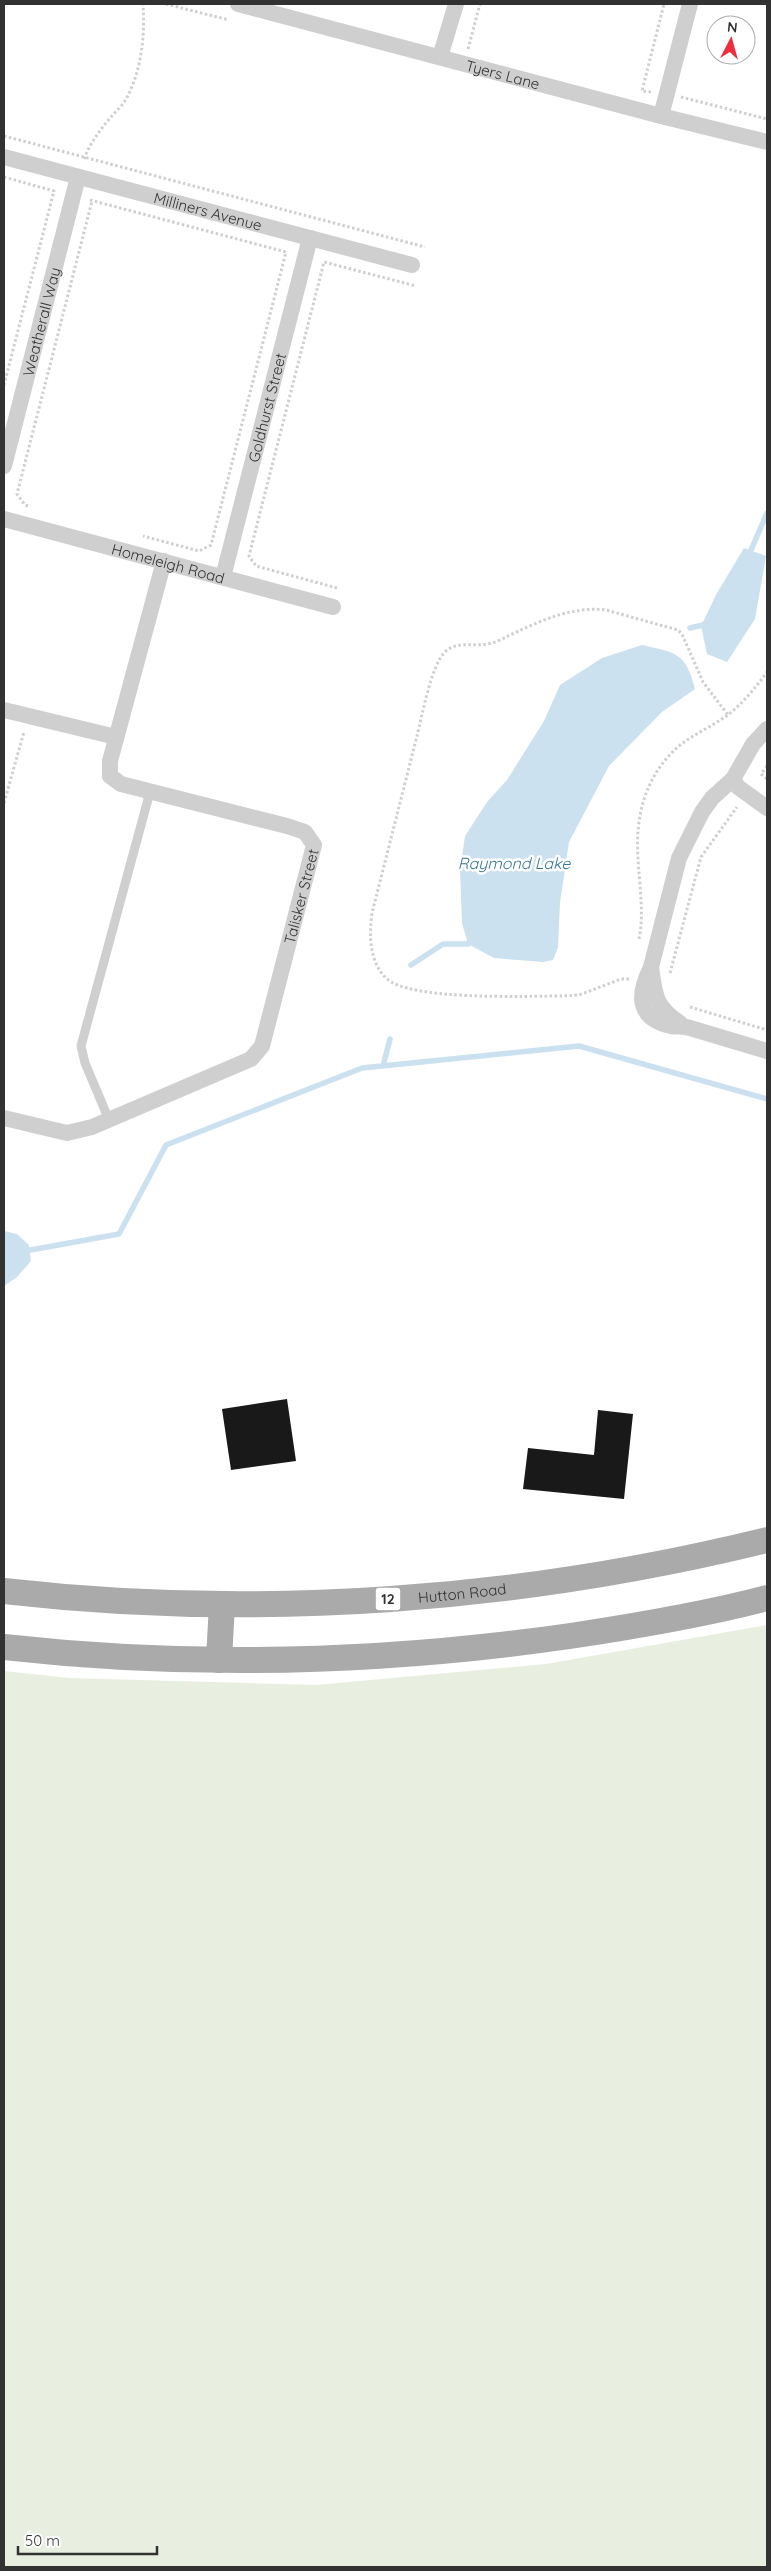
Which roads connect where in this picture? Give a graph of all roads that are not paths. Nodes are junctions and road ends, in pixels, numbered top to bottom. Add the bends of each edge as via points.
1 (238, 4) edge
2 (456, 4) edge
3 (690, 4) edge
4 (440, 58) junction
5 (661, 116) junction
6 (767, 142) edge
7 (4, 157) edge
8 (78, 177) junction
9 (310, 238) junction
10 (412, 265) dead end
11 (4, 466) edge
12 (4, 519) edge
13 (164, 561) junction
14 (223, 577) junction
15 (333, 607) dead end
16 (4, 710) edge
17 (767, 730) edge
18 (767, 735) edge
19 (116, 737) junction
20 (738, 782) junction
21 (150, 792) junction
22 (767, 797) edge
23 (767, 808) edge
24 (767, 1051) edge
25 (4, 1118) edge
26 (109, 1120) junction
27 (767, 1540) edge
28 (4, 1591) edge
29 (767, 1598) edge
30 (222, 1604) junction
31 (4, 1647) edge
32 (219, 1660) junction

1 - 4 street, Tyers Lane
2 - 4 street
3 - 5 street
4 - 5 street, Tyers Lane
5 - 6 street, Tyers Lane
7 - 8 street, Milliners Avenue
8 - 9 street, Milliners Avenue
8 - 11 street, Weatherall Way
9 - 10 street, Milliners Avenue
9 - 14 street, Goldhurst Street
12 - 13 street, Homeleigh Road
13 - 14 street, Homeleigh Road
13 - 19 street, Talisker Street
14 - 15 street, Homeleigh Road
16 - 19 street
17 - 20 street via 753,744
18 - 20 street
19 - 21 street, Talisker Street via 110,776 121,784
20 - 22 street
20 - 23 street
20 - 24 street via 712,798 679,858 650,967 660,1008 686,1027
21 - 26 lane via 81,1046
21 - 26 street, Talisker Street via 287,826 305,832 314,844 262,1046 252,1059
25 - 26 street, Talisker Street via 67,1133
27 - 30 main road, Hutton Road / 12 via 665,1564 526,1586 405,1598
28 - 30 main road, Hutton Road / 12 via 106,1600
29 - 32 main road via 616,1629 462,1650
30 - 32 main road
31 - 32 main road via 100,1656

